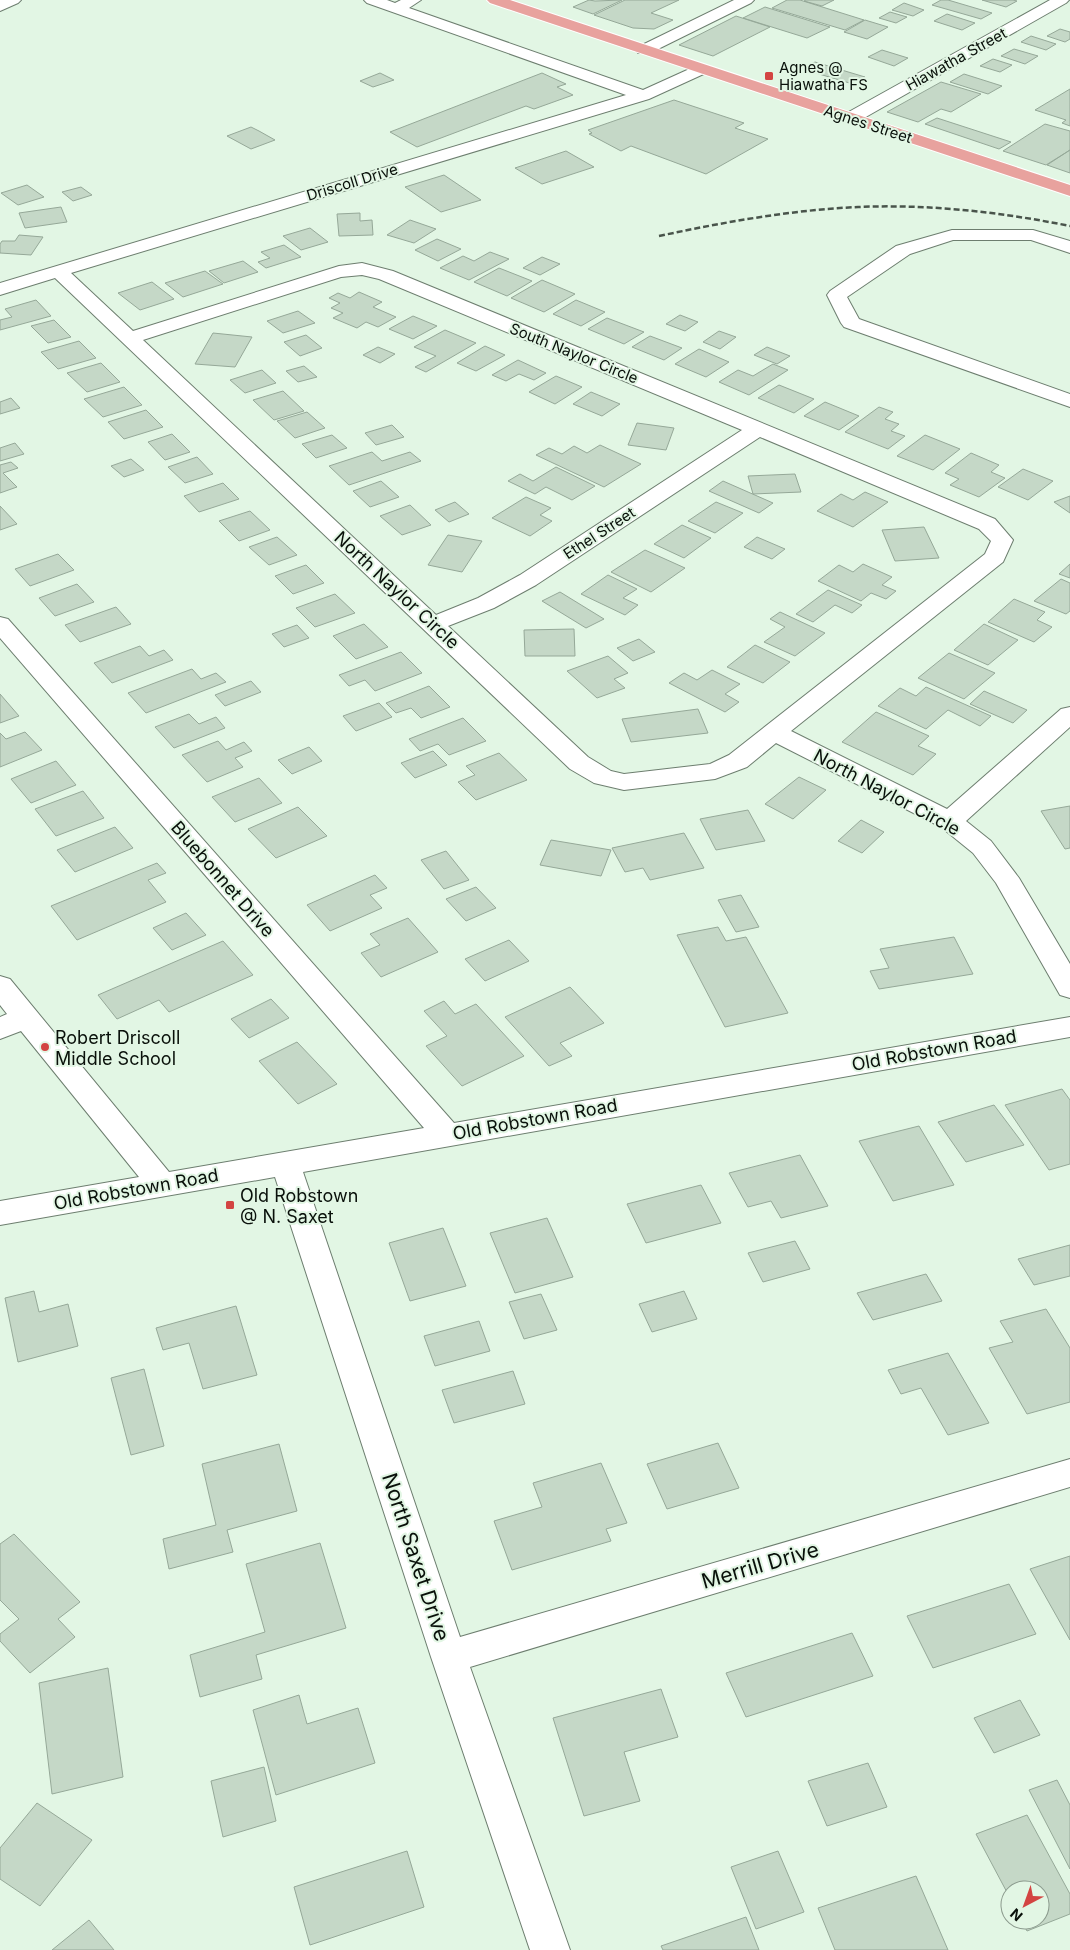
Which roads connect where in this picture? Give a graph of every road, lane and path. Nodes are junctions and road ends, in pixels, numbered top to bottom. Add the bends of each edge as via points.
1 (13, 0) edge
2 (372, 0) edge
3 (413, 0) edge
4 (495, 0) edge
5 (746, 0) edge
6 (1061, 0) edge
7 (0, 6) edge
8 (396, 8) junction
9 (644, 50) junction
10 (702, 69) junction
11 (642, 95) junction
12 (850, 118) junction
13 (1070, 191) edge
14 (1070, 247) edge
15 (58, 271) junction
16 (0, 288) edge
17 (130, 338) junction
18 (1070, 400) edge
19 (758, 429) junction
20 (1002, 540) joint
21 (0, 624) edge
22 (433, 624) junction
23 (1070, 714) edge
24 (776, 733) junction
25 (950, 822) junction
26 (0, 986) edge
27 (1070, 988) edge
28 (26, 1018) junction
29 (1070, 1027) edge
30 (0, 1029) edge
31 (446, 1134) junction
32 (285, 1162) junction
33 (162, 1184) junction
34 (0, 1213) edge
35 (1070, 1473) edge
36 (449, 1657) junction
37 (550, 1950) edge

1 - 7 street
2 - 8 street
3 - 8 street
4 - 9 main road, Agnes Street
5 - 9 street
6 - 12 street, Hiawatha Street
8 - 11 street
9 - 10 main road, Agnes Street
10 - 11 street, Driscoll Drive
10 - 12 main road, Agnes Street
11 - 15 street, Driscoll Drive
12 - 13 main road, Agnes Street
14 - 18 street via 1033,235 952,236 902,250 837,295 851,322
15 - 16 street, Driscoll Drive
15 - 17 street, North Naylor Circle
17 - 19 street, South Naylor Circle via 339,272 362,269 386,275
17 - 22 street, North Naylor Circle
19 - 20 street, South Naylor Circle via 987,524
19 - 22 street, Ethel Street via 528,580 486,603
20 - 24 street, North Naylor Circle via 995,557
21 - 31 street, Bluebonnet Drive
22 - 24 street, North Naylor Circle via 579,763 603,777 624,782 714,771 738,761
23 - 25 street
24 - 25 street, North Naylor Circle
25 - 27 street, North Naylor Circle via 982,847 1006,878
26 - 28 street
28 - 30 street
28 - 33 street
29 - 31 street, Old Robstown Road
31 - 32 street, Old Robstown Road
32 - 33 street, Old Robstown Road
32 - 36 street, North Saxet Drive
33 - 34 street, Old Robstown Road
35 - 36 street, Merrill Drive
36 - 37 street, North Saxet Drive

